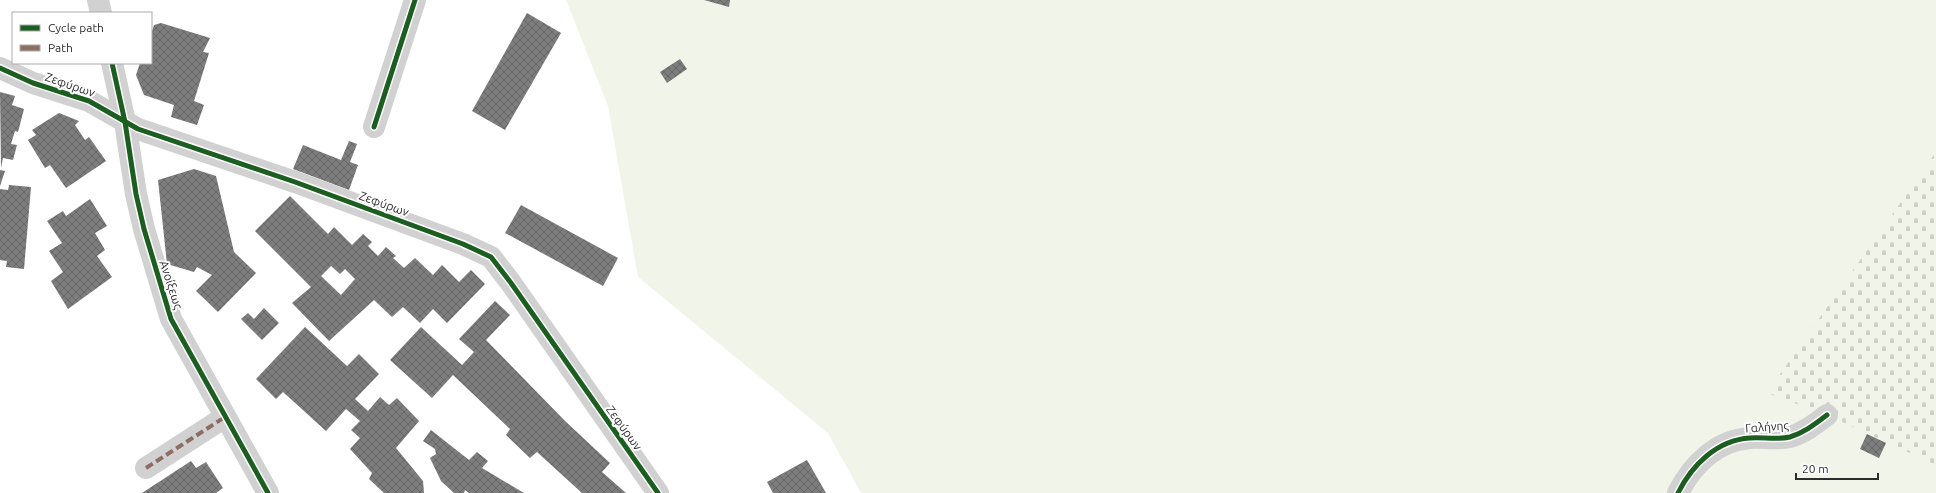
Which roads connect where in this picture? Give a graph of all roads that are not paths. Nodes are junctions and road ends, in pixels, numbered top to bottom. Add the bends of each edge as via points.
1 (98, 0) edge
2 (415, 0) edge
3 (101, 12) edge
4 (112, 64) edge
5 (0, 68) edge
6 (125, 122) junction
7 (374, 127) dead end
8 (1827, 415) dead end
9 (226, 417) junction
10 (146, 468) dead end
11 (268, 493) edge
12 (658, 493) edge
13 (1678, 493) edge

1 - 3 street
2 - 7 street
4 - 6 street, Ανοίξεως
5 - 6 street, Ζεφύρων via 33,83 89,101
6 - 9 street, Ανοίξεως via 144,230 171,319
6 - 12 street, Ζεφύρων via 150,134 288,179 463,244 490,257 511,283
8 - 13 street, Γαλήνης via 1805,431 1788,437 1751,438 1724,444 1700,462
9 - 10 street
9 - 11 street, Ανοίξεως

